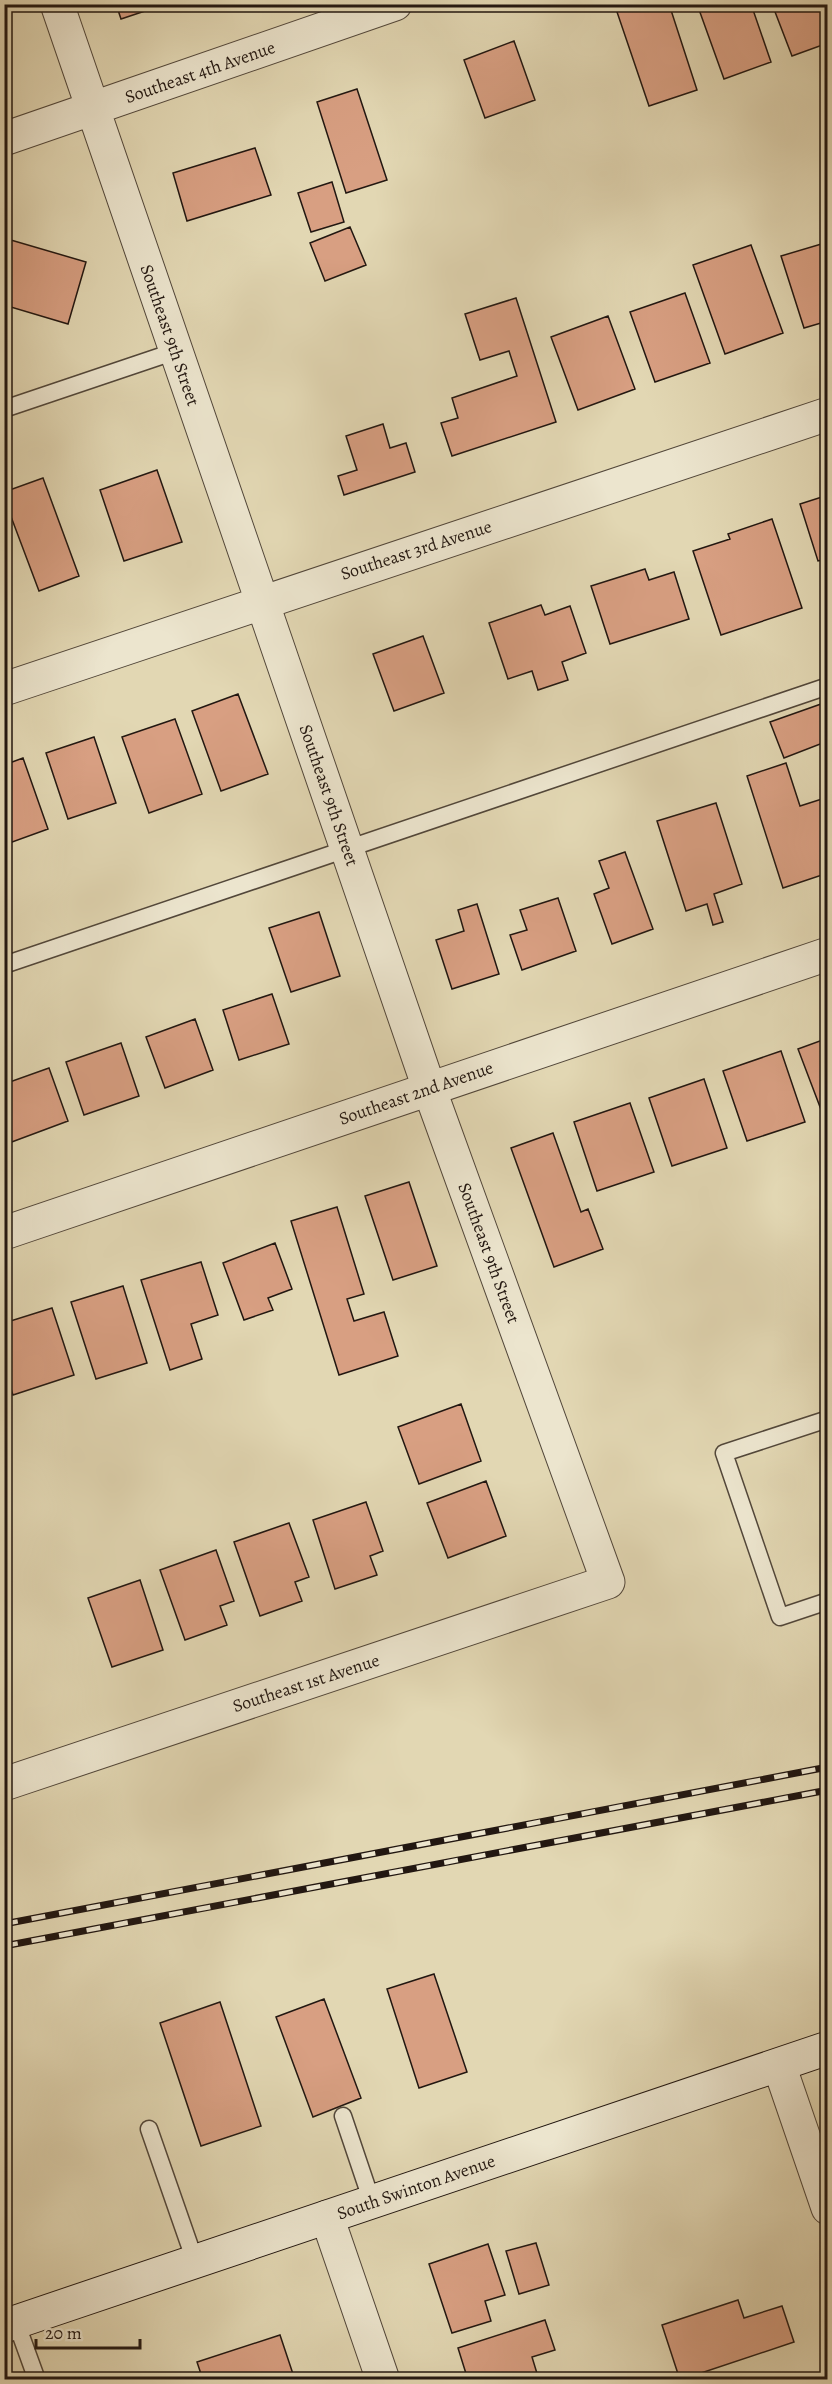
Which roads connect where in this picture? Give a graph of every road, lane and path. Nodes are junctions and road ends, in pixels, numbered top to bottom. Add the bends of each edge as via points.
1 (57, 4) edge
2 (395, 4) edge
3 (91, 110) junction
4 (4, 139) edge
5 (176, 351) junction
6 (4, 409) edge
7 (828, 414) edge
8 (262, 601) junction
9 (828, 686) edge
10 (4, 689) edge
11 (348, 849) junction
12 (828, 954) edge
13 (4, 965) edge
14 (429, 1088) junction
15 (4, 1233) edge
16 (828, 1419) edge
17 (608, 1582) joint
18 (828, 1601) edge
19 (4, 1784) edge
20 (828, 2049) edge
21 (779, 2065) junction
22 (343, 2116) dead end
23 (149, 2129) dead end
24 (372, 2202) junction
25 (828, 2208) edge
26 (327, 2217) junction
27 (195, 2261) junction
28 (10, 2324) edge
29 (37, 2379) edge
30 (383, 2379) edge

1 - 3 street, Southeast 9th Street
2 - 3 street, Southeast 4th Avenue
3 - 4 street, Southeast 4th Avenue
3 - 5 street, Southeast 9th Street
5 - 6 lane
5 - 8 street, Southeast 9th Street
7 - 8 street, Southeast 3rd Avenue
8 - 10 street, Southeast 3rd Avenue
8 - 11 street, Southeast 9th Street
9 - 11 lane
11 - 13 lane
11 - 14 street, Southeast 9th Street
12 - 14 street, Southeast 2nd Avenue
14 - 15 street, Southeast 2nd Avenue
14 - 17 street, Southeast 9th Street
16 - 18 lane via 724,1453 780,1617
17 - 19 street, Southeast 1st Avenue
20 - 21 street, South Swinton Avenue
21 - 24 street, South Swinton Avenue
21 - 25 street
22 - 24 lane
23 - 27 lane
24 - 26 street, South Swinton Avenue
26 - 27 street, South Swinton Avenue
26 - 30 street
27 - 28 street, South Swinton Avenue
28 - 29 lane

